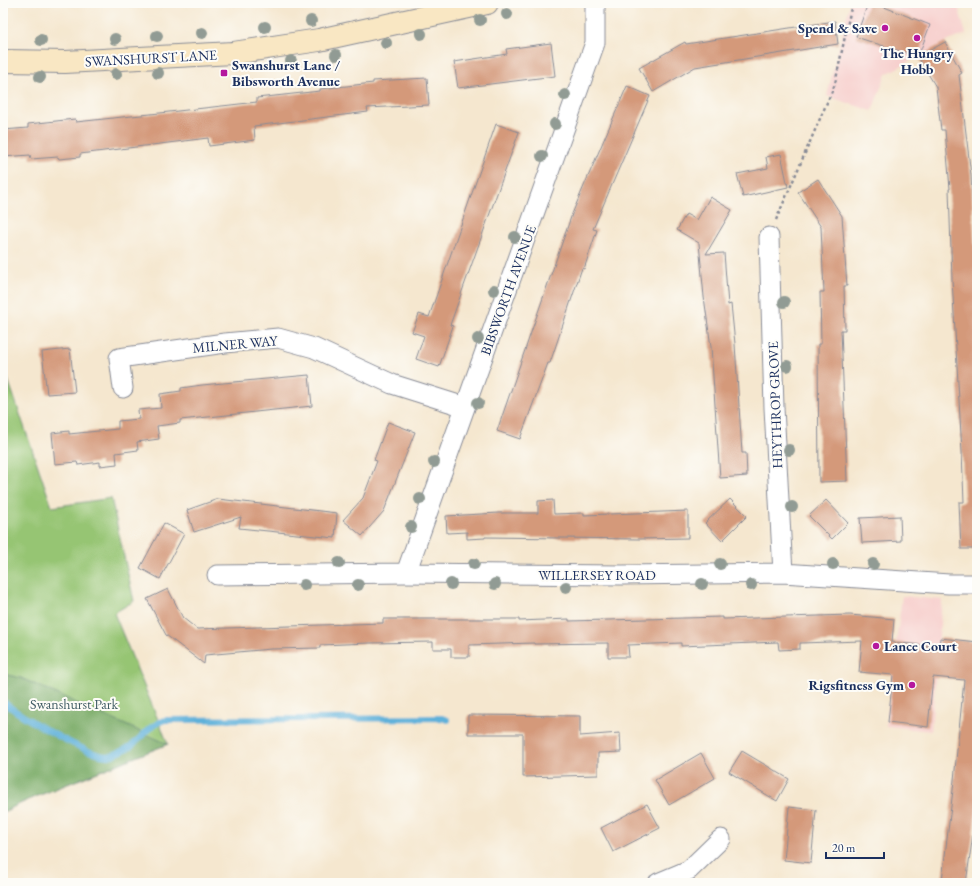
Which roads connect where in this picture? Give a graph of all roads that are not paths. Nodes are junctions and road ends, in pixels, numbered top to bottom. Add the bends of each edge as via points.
1 (487, 3) edge
2 (595, 3) edge
3 (3, 61) edge
4 (769, 237) road end
5 (122, 388) dead end
6 (465, 407) junction
7 (406, 573) junction
8 (783, 573) junction
9 (217, 575) dead end
10 (977, 584) edge
11 (721, 840) dead end
12 (658, 883) edge

1 - 3 main road, SWANSHURST LANE via 319,40 233,53 65,62
2 - 6 street, BIBSWORTH AVENUE via 595,43
4 - 8 street, HEYTHROP GROVE via 774,408
5 - 6 street, MILNER WAY via 119,358 278,338 314,348 392,384
6 - 7 street, BIBSWORTH AVENUE
7 - 8 street, WILLERSEY ROAD
7 - 9 street, WILLERSEY ROAD
8 - 10 street, WILLERSEY ROAD
11 - 12 street via 689,870

